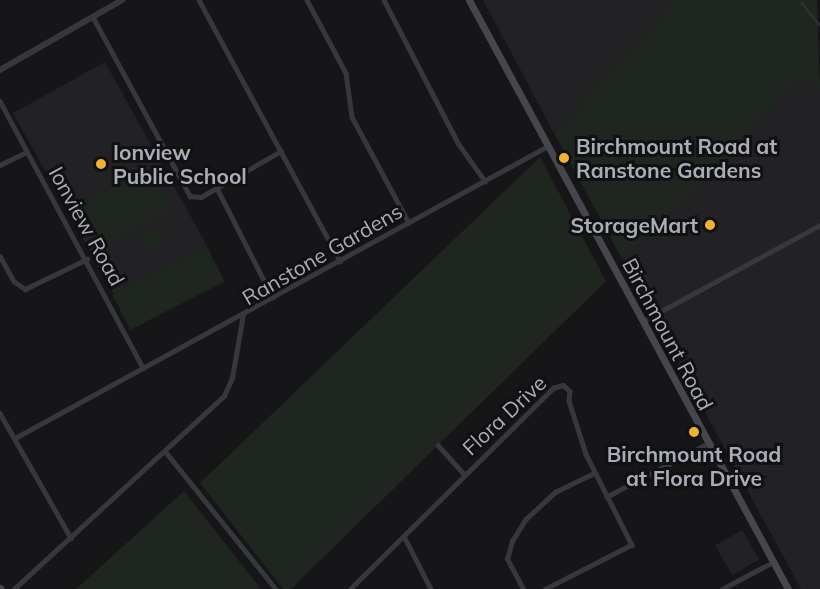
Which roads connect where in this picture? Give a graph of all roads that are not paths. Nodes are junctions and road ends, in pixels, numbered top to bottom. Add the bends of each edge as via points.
1 (122, 0) edge
2 (199, 0) edge
3 (307, 0) edge
4 (384, 0) edge
5 (469, 0) edge
6 (93, 16) junction
7 (0, 70) edge
8 (0, 101) edge
9 (548, 146) junction
10 (281, 151) junction
11 (27, 152) junction
12 (0, 165) edge
13 (486, 181) junction
14 (217, 188) junction
15 (409, 223) junction
16 (820, 226) edge
17 (0, 256) edge
18 (87, 259) junction
19 (340, 261) junction
20 (273, 298) junction
21 (243, 314) junction
22 (643, 321) junction
23 (143, 368) junction
24 (0, 413) edge
25 (15, 438) junction
26 (709, 443) junction
27 (438, 446) dead end
28 (165, 451) junction
29 (594, 473) junction
30 (465, 475) junction
31 (606, 497) junction
32 (404, 536) junction
33 (71, 538) junction
34 (773, 562) junction
35 (14, 589) edge
36 (276, 589) edge
37 (350, 589) edge
38 (431, 589) edge
39 (523, 589) edge
40 (546, 589) edge
41 (722, 589) edge
42 (788, 589) edge

1 - 6 street
2 - 10 street
3 - 15 street via 346,73 352,117
4 - 13 street via 453,134
5 - 9 main road, Birchmount Road
6 - 7 street
6 - 14 street via 190,196 197,198
8 - 11 street, Ionview Road
9 - 13 street, Ranstone Gardens
9 - 22 main road, Birchmount Road
10 - 14 street
10 - 19 street
11 - 12 street
11 - 18 street, Ionview Road
13 - 15 street, Ranstone Gardens
14 - 20 street
15 - 19 street, Ranstone Gardens
16 - 22 street
17 - 18 street via 15,281 25,289
18 - 23 street, Ionview Road
19 - 20 street, Ranstone Gardens
20 - 21 street, Ranstone Gardens
21 - 23 street
21 - 28 street, Ranstone Gardens via 228,389 214,407
22 - 26 main road, Birchmount Road
23 - 25 street
24 - 25 street
25 - 33 street
26 - 31 street
26 - 34 main road, Birchmount Road
27 - 30 street
28 - 33 street, Ranstone Gardens
28 - 36 street
29 - 30 street, Flora Drive via 577,431 570,391 560,384
29 - 31 street, Flora Drive
29 - 39 street via 555,492 536,509 512,541 507,559
30 - 32 street, Flora Drive
31 - 40 street, Flora Drive via 632,545
32 - 37 street, Flora Drive
32 - 38 street
33 - 35 street, Ranstone Gardens
34 - 41 street
34 - 42 main road, Birchmount Road

